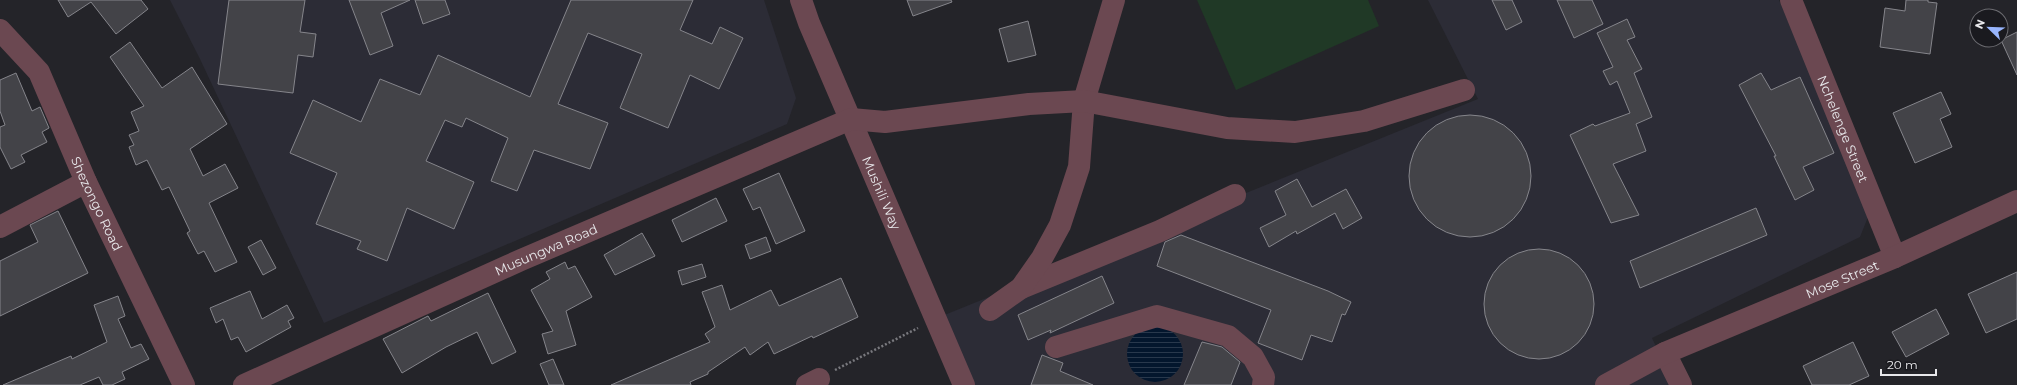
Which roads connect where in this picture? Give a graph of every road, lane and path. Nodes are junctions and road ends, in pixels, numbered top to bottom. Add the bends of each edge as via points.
1 (801, 0) edge
2 (1114, 0) edge
3 (1791, 0) edge
4 (0, 30) edge
5 (1464, 90) dead end
6 (1084, 101) junction
7 (851, 119) junction
8 (86, 182) junction
9 (1235, 195) dead end
10 (2017, 201) edge
11 (0, 227) edge
12 (1895, 257) junction
13 (1022, 288) junction
14 (990, 310) dead end
15 (935, 320) junction
16 (1056, 346) dead end
17 (1665, 353) junction
18 (813, 382) edge
19 (184, 385) edge
20 (244, 385) edge
21 (964, 385) edge
22 (1263, 385) edge
23 (1606, 385) edge
24 (1681, 385) edge

1 - 7 street, Mushili Way
2 - 6 street
3 - 12 street, Nchelenge Street
4 - 8 street, Shezongo Road via 38,72
5 - 6 street via 1364,121 1295,132 1227,128
6 - 7 street via 1029,104 885,122
6 - 13 street via 1079,167 1070,196 1060,225
7 - 15 street, Mushili Way
7 - 20 street, Musungwa Road via 521,260
8 - 11 street
8 - 19 street, Shezongo Road
9 - 13 street via 1160,231
10 - 12 street, Mose Street
12 - 17 street, Mose Street
13 - 14 street
15 - 18 path
15 - 21 street, Mushili Way
16 - 22 street via 1157,316 1228,336 1253,357 1264,377
17 - 23 street, Mose Street
17 - 24 street

